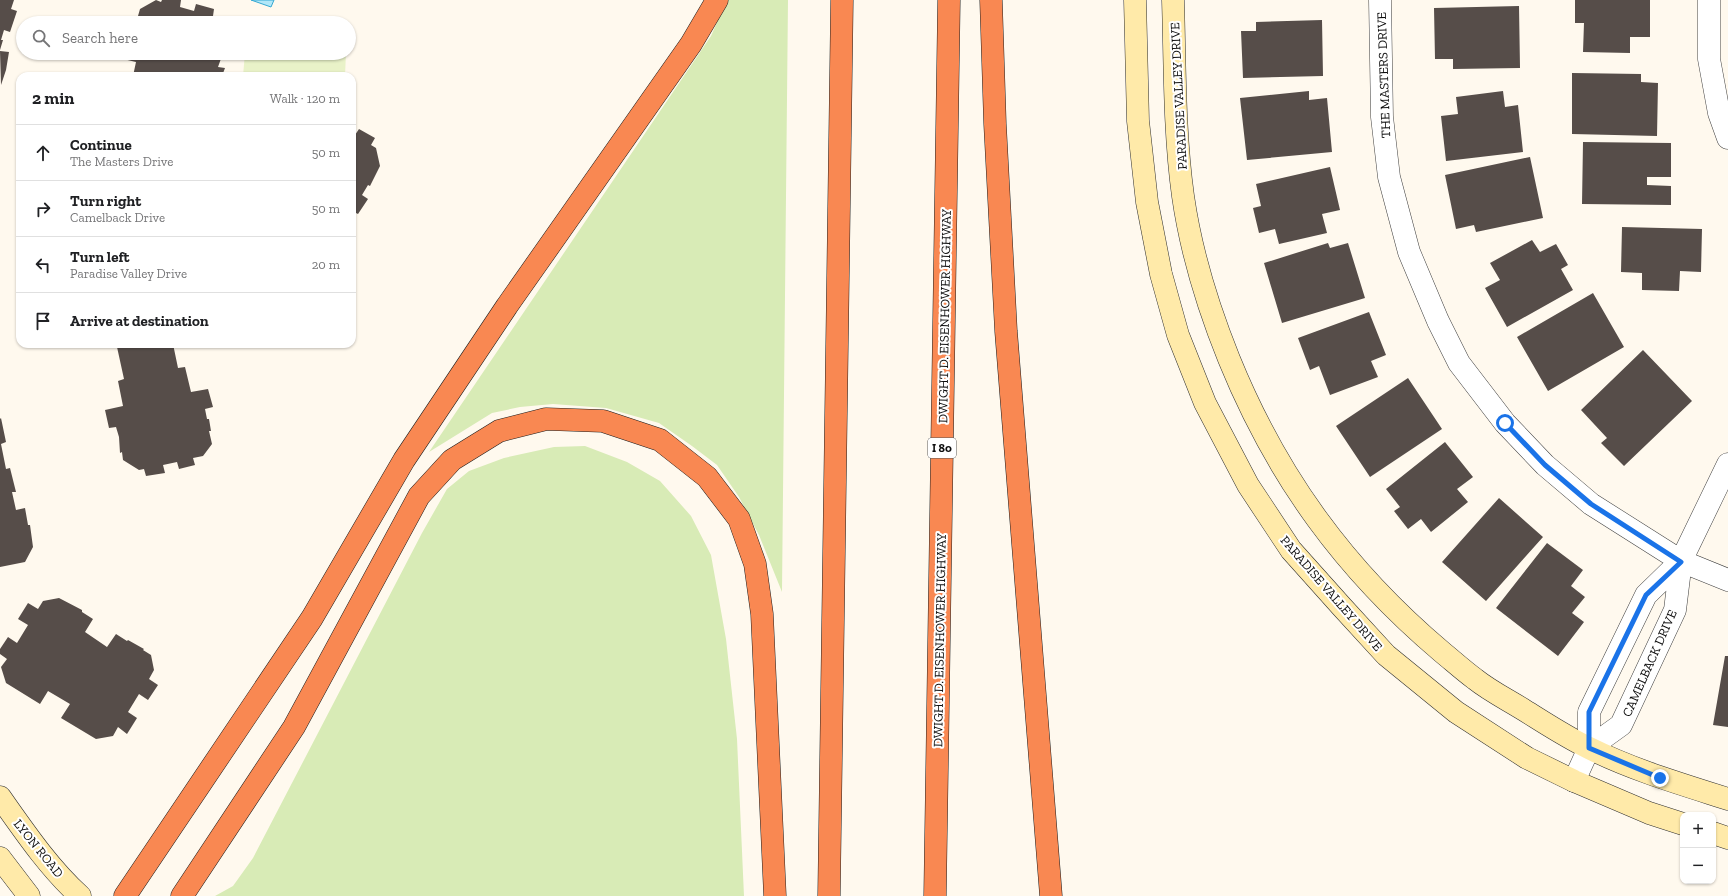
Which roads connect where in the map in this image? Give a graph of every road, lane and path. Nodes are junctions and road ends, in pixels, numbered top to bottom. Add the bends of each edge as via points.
1 (717, 0) edge
2 (842, 0) edge
3 (949, 0) edge
4 (991, 0) edge
5 (1135, 0) edge
6 (1173, 0) edge
7 (1380, 0) edge
8 (1709, 0) edge
9 (1728, 138) edge
10 (1728, 464) edge
11 (1681, 562) junction
12 (1728, 580) edge
13 (1589, 748) junction
14 (1574, 781) junction
15 (0, 797) edge
16 (1728, 799) edge
17 (1680, 823) edge
18 (1716, 834) edge
19 (1728, 838) edge
20 (0, 858) edge
21 (29, 896) edge
22 (80, 896) edge
23 (125, 896) edge
24 (182, 896) edge
25 (775, 896) edge
26 (829, 896) edge
27 (935, 896) edge
28 (1051, 896) edge

1 - 23 highway via 691,44 507,306 404,460 312,618
2 - 26 highway
3 - 27 highway, DWIGHT D. EISENHOWER HIGHWAY / I 80
4 - 28 highway via 1006,331
5 - 14 street, PARADISE VALLEY DRIVE via 1138,121 1146,202 1161,274 1178,335 1205,403 1248,485 1291,550 1386,655 1456,712 1527,758
6 - 13 street, PARADISE VALLEY DRIVE via 1177,126 1184,197 1198,268 1217,330 1244,396 1284,470 1323,528 1367,582 1412,627 1476,680
7 - 11 street, THE MASTERS DRIVE via 1382,117 1389,177 1409,252 1459,363 1505,423 1545,465 1591,504
8 - 9 street via 1709,59 1719,113
10 - 11 street, CAMELBACK DRIVE
11 - 12 street, THE MASTERS DRIVE
11 - 13 street, CAMELBACK DRIVE via 1674,610 1620,725
11 - 13 street, CAMELBACK DRIVE via 1646,595 1589,712
13 - 14 street, CAMELBACK DRIVE
13 - 16 street, PARADISE VALLEY DRIVE via 1660,778
14 - 17 street, PARADISE VALLEY DRIVE via 1649,813
15 - 22 street, LYON ROAD via 23,831
18 - 19 street
20 - 21 street
24 - 25 highway via 294,728 419,496 452,460 498,431 546,419 603,421 660,440 707,477 739,519 755,564 762,614

